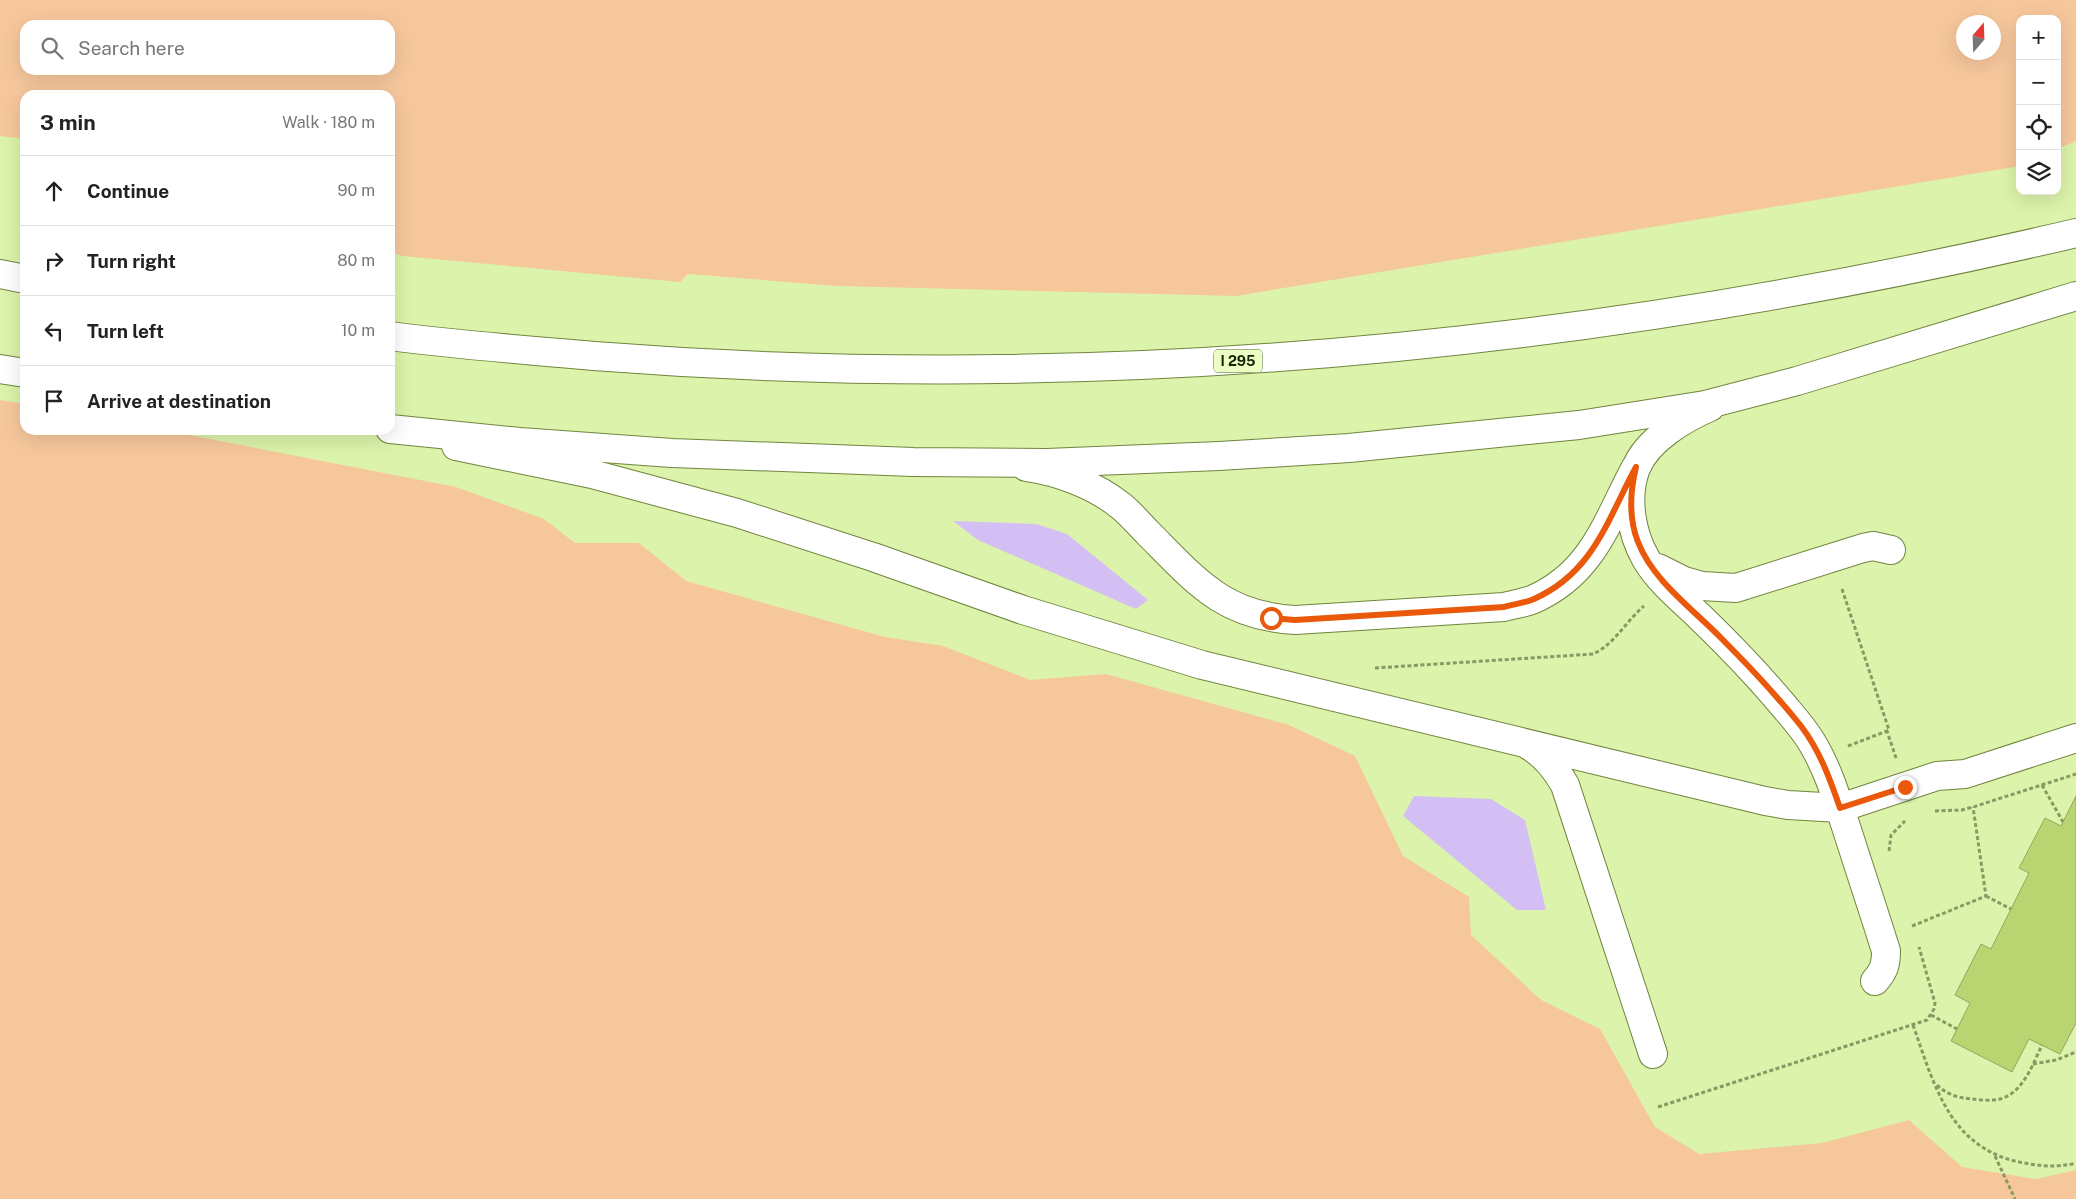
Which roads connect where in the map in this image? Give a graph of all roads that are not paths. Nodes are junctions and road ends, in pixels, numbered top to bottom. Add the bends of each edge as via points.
1 (2076, 233) edge
2 (0, 274) edge
3 (20, 278) edge
4 (2076, 296) edge
5 (395, 337) edge
6 (0, 369) edge
7 (20, 372) edge
8 (1742, 397) junction
9 (395, 430) edge
10 (395, 434) edge
11 (992, 464) junction
12 (1636, 467) junction
13 (1891, 550) dead end
14 (1646, 560) junction
15 (2076, 738) edge
16 (1520, 741) junction
17 (1840, 808) junction
18 (1875, 981) dead end
19 (1653, 1054) dead end

1 - 5 main road, I 295 via 1884,276 1645,318 1400,348 1155,366 1031,369 788,367 543,352
2 - 3 main road
4 - 8 main road
6 - 7 main road
8 - 11 main road via 1588,424 1349,448
8 - 12 main road via 1683,420 1658,438
9 - 11 main road via 701,455
10 - 16 main road via 555,466 665,493 806,535 1142,648 1259,680
11 - 12 main road via 1033,468 1090,486 1122,507 1217,598 1271,618 1295,620 1504,607 1532,600 1574,573 1591,553
12 - 14 main road via 1631,487 1632,524
13 - 14 main road via 1873,546 1863,548 1736,588 1693,584
14 - 17 main road via 1800,726 1821,758
15 - 17 main road via 1965,774 1937,776
16 - 17 main road via 1740,796 1788,805
16 - 19 main road via 1546,757 1565,785
17 - 18 main road via 1886,951 1886,963

